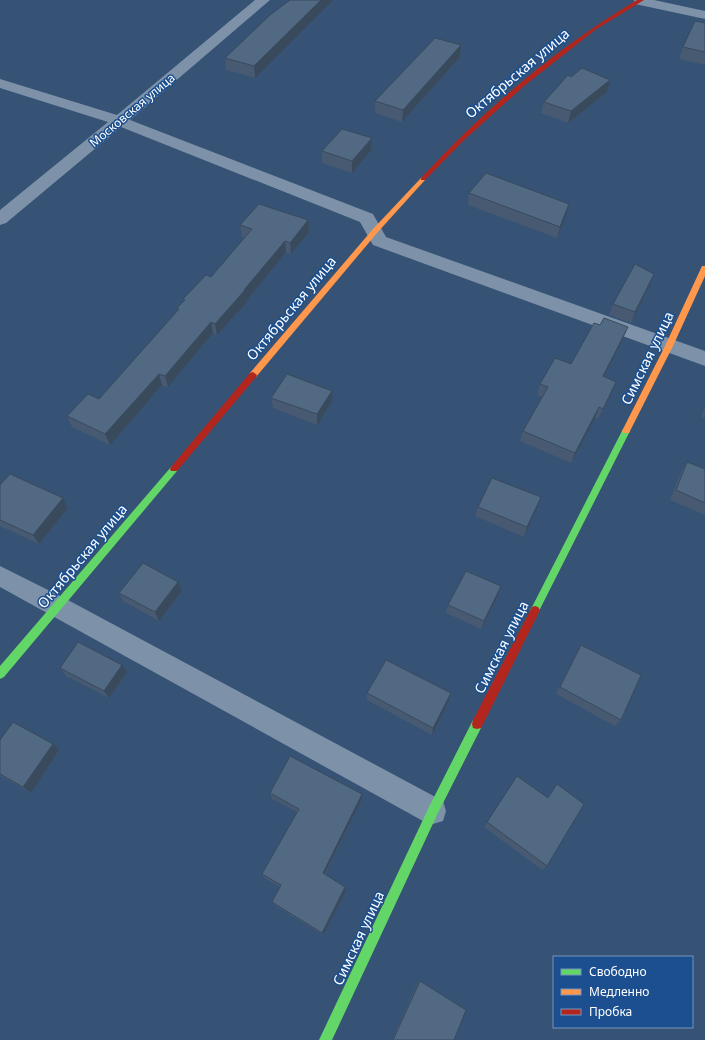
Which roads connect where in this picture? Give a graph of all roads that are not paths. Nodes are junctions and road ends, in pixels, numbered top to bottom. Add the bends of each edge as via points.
1 (263, 0) edge
2 (640, 0) edge
3 (705, 15) edge
4 (0, 83) edge
5 (120, 121) junction
6 (0, 218) edge
7 (375, 231) junction
8 (705, 268) edge
9 (669, 346) junction
10 (705, 360) edge
11 (0, 576) edge
12 (58, 606) junction
13 (0, 674) edge
14 (433, 811) junction
15 (325, 1040) edge

1 - 5 street, Московская улица
2 - 3 street
2 - 7 main road, Октябрьская улица via 588,33 534,74 453,146
4 - 5 street
5 - 6 street, Московская улица
5 - 7 street via 367,218
7 - 9 street via 379,241
7 - 12 main road, Октябрьская улица
8 - 9 main road, Симская улица
9 - 10 street
9 - 14 main road, Симская улица
11 - 12 street
12 - 13 main road, Октябрьская улица
12 - 14 street
14 - 15 main road, Симская улица

